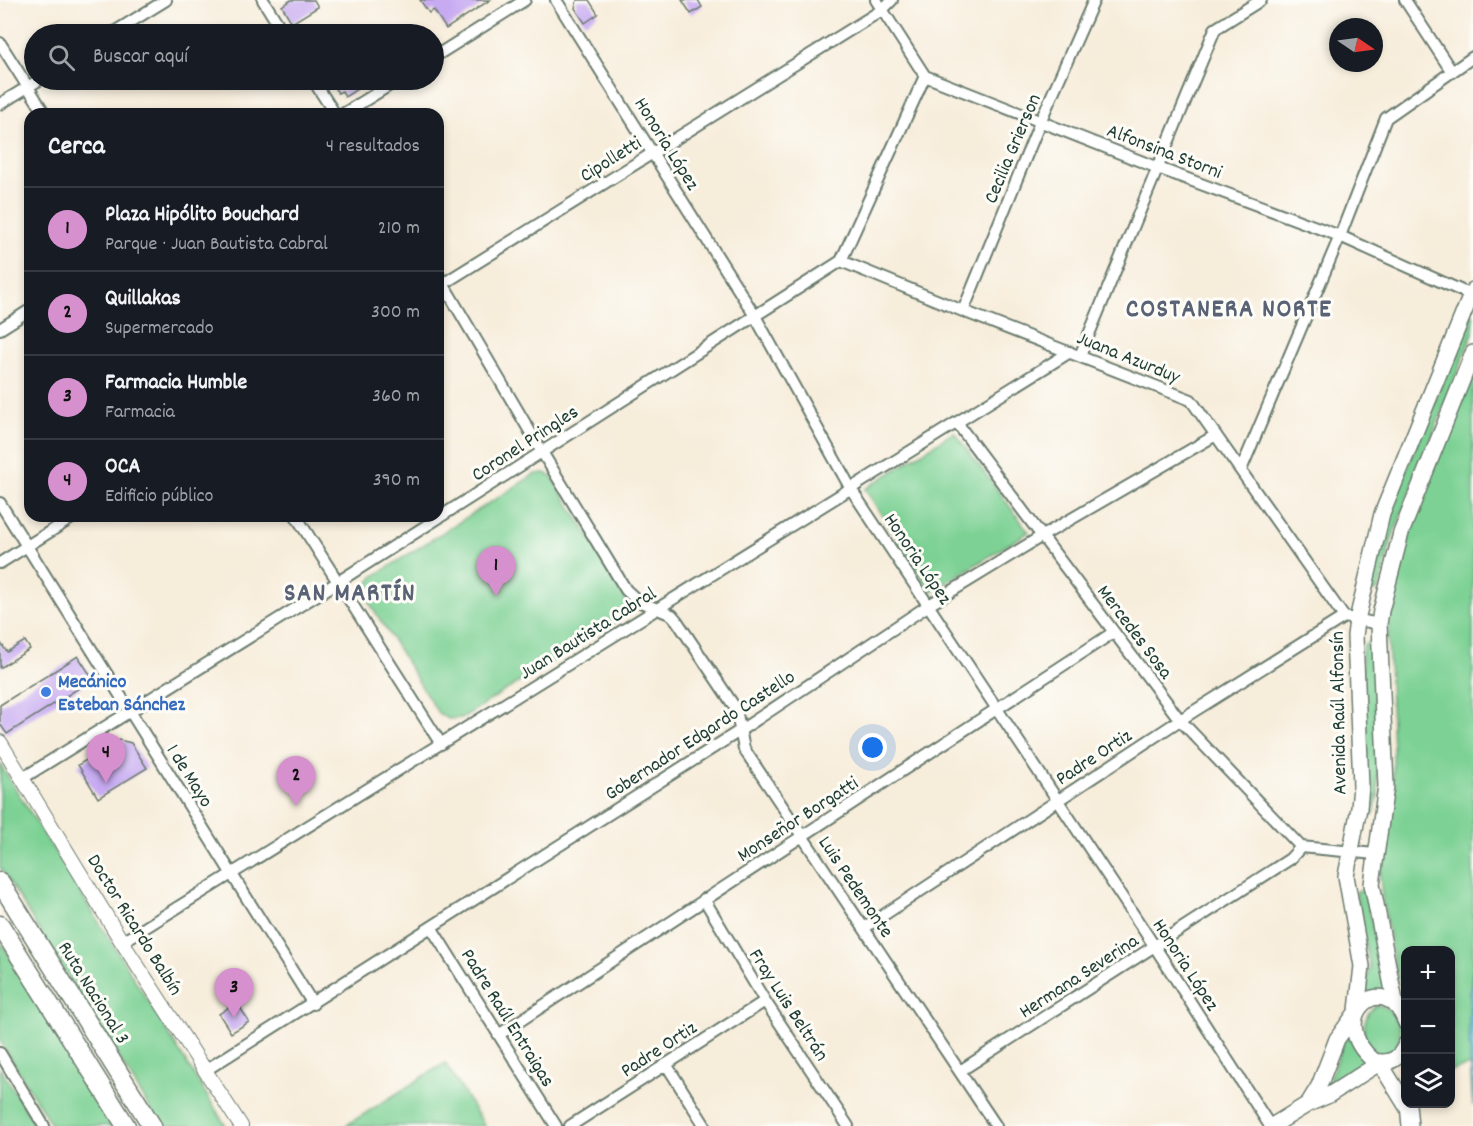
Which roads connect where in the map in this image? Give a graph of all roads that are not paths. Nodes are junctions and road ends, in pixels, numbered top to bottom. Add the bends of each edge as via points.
1 (166, 0) edge
2 (263, 0) edge
3 (525, 0) edge
4 (556, 0) edge
5 (876, 0) edge
6 (892, 0) edge
7 (1094, 0) edge
8 (1235, 0) edge
9 (1261, 0) edge
10 (1405, 0) edge
11 (882, 10) junction
12 (1242, 11) junction
13 (127, 24) edge
14 (278, 24) edge
15 (0, 43) edge
16 (444, 51) edge
17 (1473, 57) edge
18 (1452, 72) junction
19 (925, 76) junction
20 (24, 82) edge
21 (24, 89) edge
22 (29, 90) edge
23 (319, 90) edge
24 (382, 90) edge
25 (0, 104) edge
26 (41, 108) edge
27 (331, 108) edge
28 (353, 108) edge
29 (1041, 120) junction
30 (653, 152) junction
31 (1158, 168) junction
32 (1340, 236) junction
33 (841, 261) junction
34 (444, 280) edge
35 (444, 289) edge
36 (1472, 294) edge
37 (963, 311) junction
38 (24, 314) edge
39 (755, 316) junction
40 (0, 329) edge
41 (1473, 353) edge
42 (1075, 354) junction
43 (957, 423) junction
44 (1216, 435) junction
45 (542, 452) junction
46 (1241, 470) junction
47 (852, 489) junction
48 (0, 503) edge
49 (444, 514) edge
50 (66, 522) edge
51 (300, 522) edge
52 (432, 522) edge
53 (1042, 536) junction
54 (27, 547) junction
55 (0, 563) edge
56 (338, 582) junction
57 (929, 605) junction
58 (656, 610) junction
59 (1350, 619) junction
60 (1379, 624) junction
61 (1114, 632) junction
62 (997, 707) junction
63 (130, 711) junction
64 (1180, 720) junction
65 (741, 730) junction
66 (0, 742) edge
67 (441, 744) junction
68 (23, 778) junction
69 (1058, 800) junction
70 (802, 837) junction
71 (1301, 847) junction
72 (1351, 852) junction
73 (1375, 854) junction
74 (231, 874) junction
75 (0, 882) edge
76 (704, 899) junction
77 (0, 926) edge
78 (431, 927) junction
79 (864, 928) junction
80 (122, 942) junction
81 (1155, 947) junction
82 (765, 1001) junction
83 (313, 1004) junction
84 (1396, 1006) junction
85 (1356, 1012) junction
86 (1401, 1014) edge
87 (500, 1034) junction
88 (0, 1053) edge
89 (1401, 1054) edge
90 (1381, 1062) junction
91 (666, 1064) junction
92 (206, 1070) junction
93 (960, 1071) junction
94 (1401, 1096) edge
95 (1308, 1104) junction
96 (1408, 1108) edge
97 (44, 1126) edge
98 (126, 1126) edge
99 (152, 1126) edge
100 (241, 1126) edge
101 (556, 1126) edge
102 (570, 1126) edge
103 (705, 1126) edge
104 (848, 1126) edge
105 (996, 1126) edge
106 (1271, 1126) edge
107 (1410, 1126) edge

1 - 13 street
2 - 14 street
3 - 16 street
4 - 30 street, Honoria López
5 - 11 street
6 - 11 street, Cipolletti
7 - 29 street, Cecilia Grierson
8 - 12 street
9 - 12 street
10 - 18 street
11 - 19 street
11 - 30 street, Cipolletti
12 - 31 street via 1215,29
15 - 20 street
17 - 18 street
18 - 32 street via 1386,118
19 - 29 street, Alfonsina Storni
19 - 33 street
21 - 25 street
22 - 26 street
23 - 27 street
24 - 28 street
29 - 31 street, Alfonsina Storni
29 - 37 street, Cecilia Grierson
30 - 34 street, Cipolletti
30 - 39 street, Honoria López
31 - 32 street, Alfonsina Storni
31 - 42 street
32 - 36 street, Alfonsina Storni
32 - 46 street
33 - 37 street, Juana Azurduy
33 - 39 street, Coronel Pringles
35 - 45 street, Luis Pedemonte
36 - 59 main road, Avenida Raúl Alfonsín via 1382,514
37 - 42 street, Juana Azurduy
38 - 40 street
39 - 45 street, Coronel Pringles
39 - 47 street, Honoria López
41 - 60 main road via 1401,533
42 - 43 street, Juan Bautista Cabral
42 - 44 street, Juana Azurduy via 1191,400
43 - 47 street, Juan Bautista Cabral
43 - 53 street, Mercedes Sosa
44 - 46 street, Juana Azurduy
44 - 53 street, Gobernador Edgardo Castello
45 - 49 street, Coronel Pringles
45 - 58 street, Luis Pedemonte via 626,590
46 - 59 street, Juana Azurduy
47 - 57 street, Honoria López
47 - 58 street, Juan Bautista Cabral
48 - 54 street, 1 de Mayo
50 - 54 street
51 - 56 street
52 - 56 street, Coronel Pringles
53 - 57 street, Gobernador Edgardo Castello
53 - 61 street, Mercedes Sosa
54 - 55 street
54 - 63 street, 1 de Mayo
56 - 63 street, Coronel Pringles
56 - 67 street
57 - 62 street, Honoria López
57 - 65 street, Gobernador Edgardo Castello
58 - 65 street, Luis Pedemonte via 677,621 736,709
58 - 67 street, Juan Bautista Cabral
59 - 60 street
59 - 64 street, Padre Ortiz
59 - 72 main road, Avenida Raúl Alfonsín via 1355,636 1361,786
60 - 73 main road via 1386,786
61 - 62 street, Monseñor Borgatti
61 - 64 street, Mercedes Sosa
62 - 69 street, Honoria López
62 - 70 street, Monseñor Borgatti
63 - 68 street, Coronel Pringles
63 - 74 street, 1 de Mayo
64 - 69 street, Padre Ortiz
64 - 71 street, Mercedes Sosa
65 - 70 street, Luis Pedemonte via 744,749
65 - 78 street, Gobernador Edgardo Castello
66 - 68 street, Doctor Ricardo Balbín
67 - 74 street, Juan Bautista Cabral
68 - 80 street, Doctor Ricardo Balbín
69 - 79 street, Padre Ortiz
69 - 81 street, Honoria López
70 - 76 street, Monseñor Borgatti
70 - 79 street, Luis Pedemonte
71 - 72 street
71 - 81 street, Hermana Severina via 1290,859
72 - 73 street
72 - 85 main road, Avenida Raúl Alfonsín via 1347,876 1362,966
73 - 84 main road via 1372,884
74 - 80 street, Juan Bautista Cabral
74 - 83 street, 1 de Mayo
75 - 99 highway, Ruta Nacional 3
76 - 82 street, Fray Luis Beltrán
76 - 87 street, Monseñor Borgatti
77 - 98 highway
78 - 83 street, Gobernador Edgardo Castello
78 - 87 street, Padre Raúl Entraigas
79 - 93 street, Luis Pedemonte
80 - 92 street, Doctor Ricardo Balbín
81 - 93 street, Hermana Severina
81 - 106 street, Honoria López
82 - 91 street, Padre Ortiz
82 - 104 street, Fray Luis Beltrán
83 - 92 street, Gobernador Edgardo Castello
84 - 85 main road via 1386,998 1376,997
84 - 86 main road
85 - 90 main road, Avenida Raúl Alfonsín via 1354,1025 1361,1045 1374,1061
85 - 95 main road via 1337,1039
87 - 101 street, Padre Raúl Entraigas
88 - 97 street
89 - 90 main road via 1395,1060
90 - 94 main road, Avenida Raúl Alfonsín
90 - 95 main road
91 - 102 street, Padre Ortiz
91 - 103 street
92 - 100 street, Doctor Ricardo Balbín
93 - 105 street, Luis Pedemonte
95 - 106 main road
96 - 107 main road, Avenida Raúl Alfonsín

